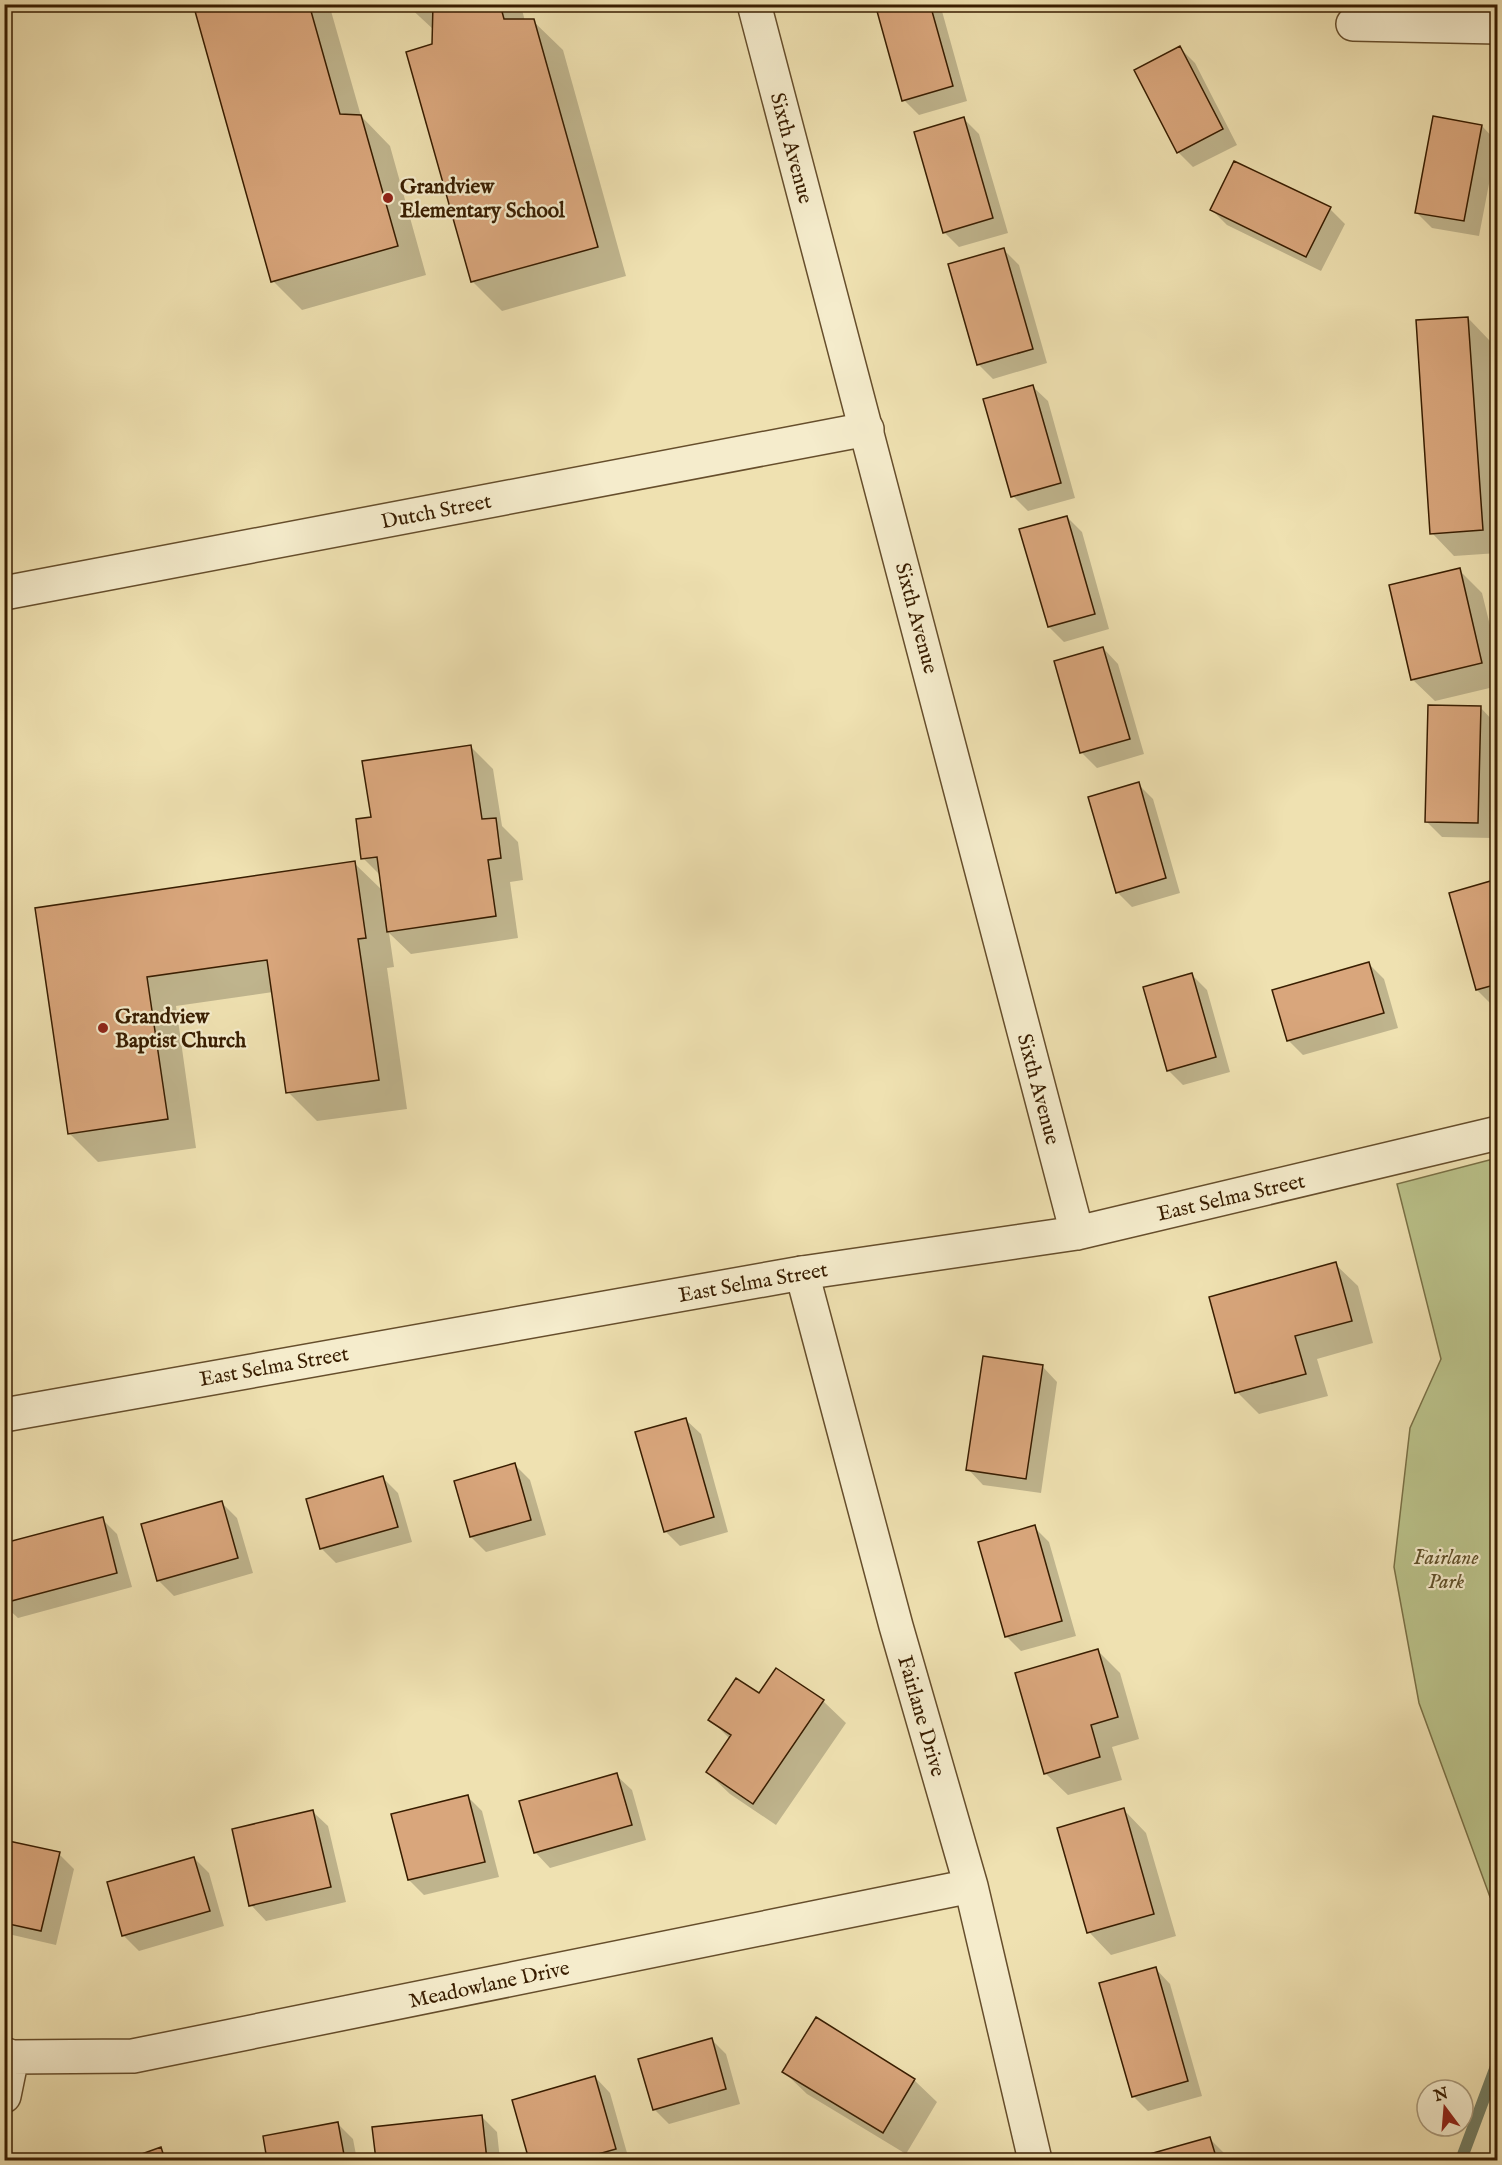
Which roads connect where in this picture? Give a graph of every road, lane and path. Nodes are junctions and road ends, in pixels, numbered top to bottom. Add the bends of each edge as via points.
1 (753, 4) edge
2 (1353, 24) dead end
3 (1497, 27) edge
4 (867, 429) junction
5 (4, 593) edge
6 (1497, 1133) edge
7 (1077, 1233) junction
8 (802, 1273) junction
9 (4, 1415) edge
10 (971, 1886) junction
11 (8, 2056) edge
12 (4, 2096) edge
13 (1035, 2160) edge

1 - 4 street, Sixth Avenue
2 - 3 street
4 - 5 street, Dutch Street
4 - 7 street, Sixth Avenue
6 - 7 street, East Selma Street
7 - 8 street, East Selma Street
8 - 9 street, East Selma Street
8 - 10 street, Fairlane Drive via 896,1626
10 - 11 street, Meadowlane Drive via 133,2056
10 - 13 street, Fairlane Drive
11 - 12 street

